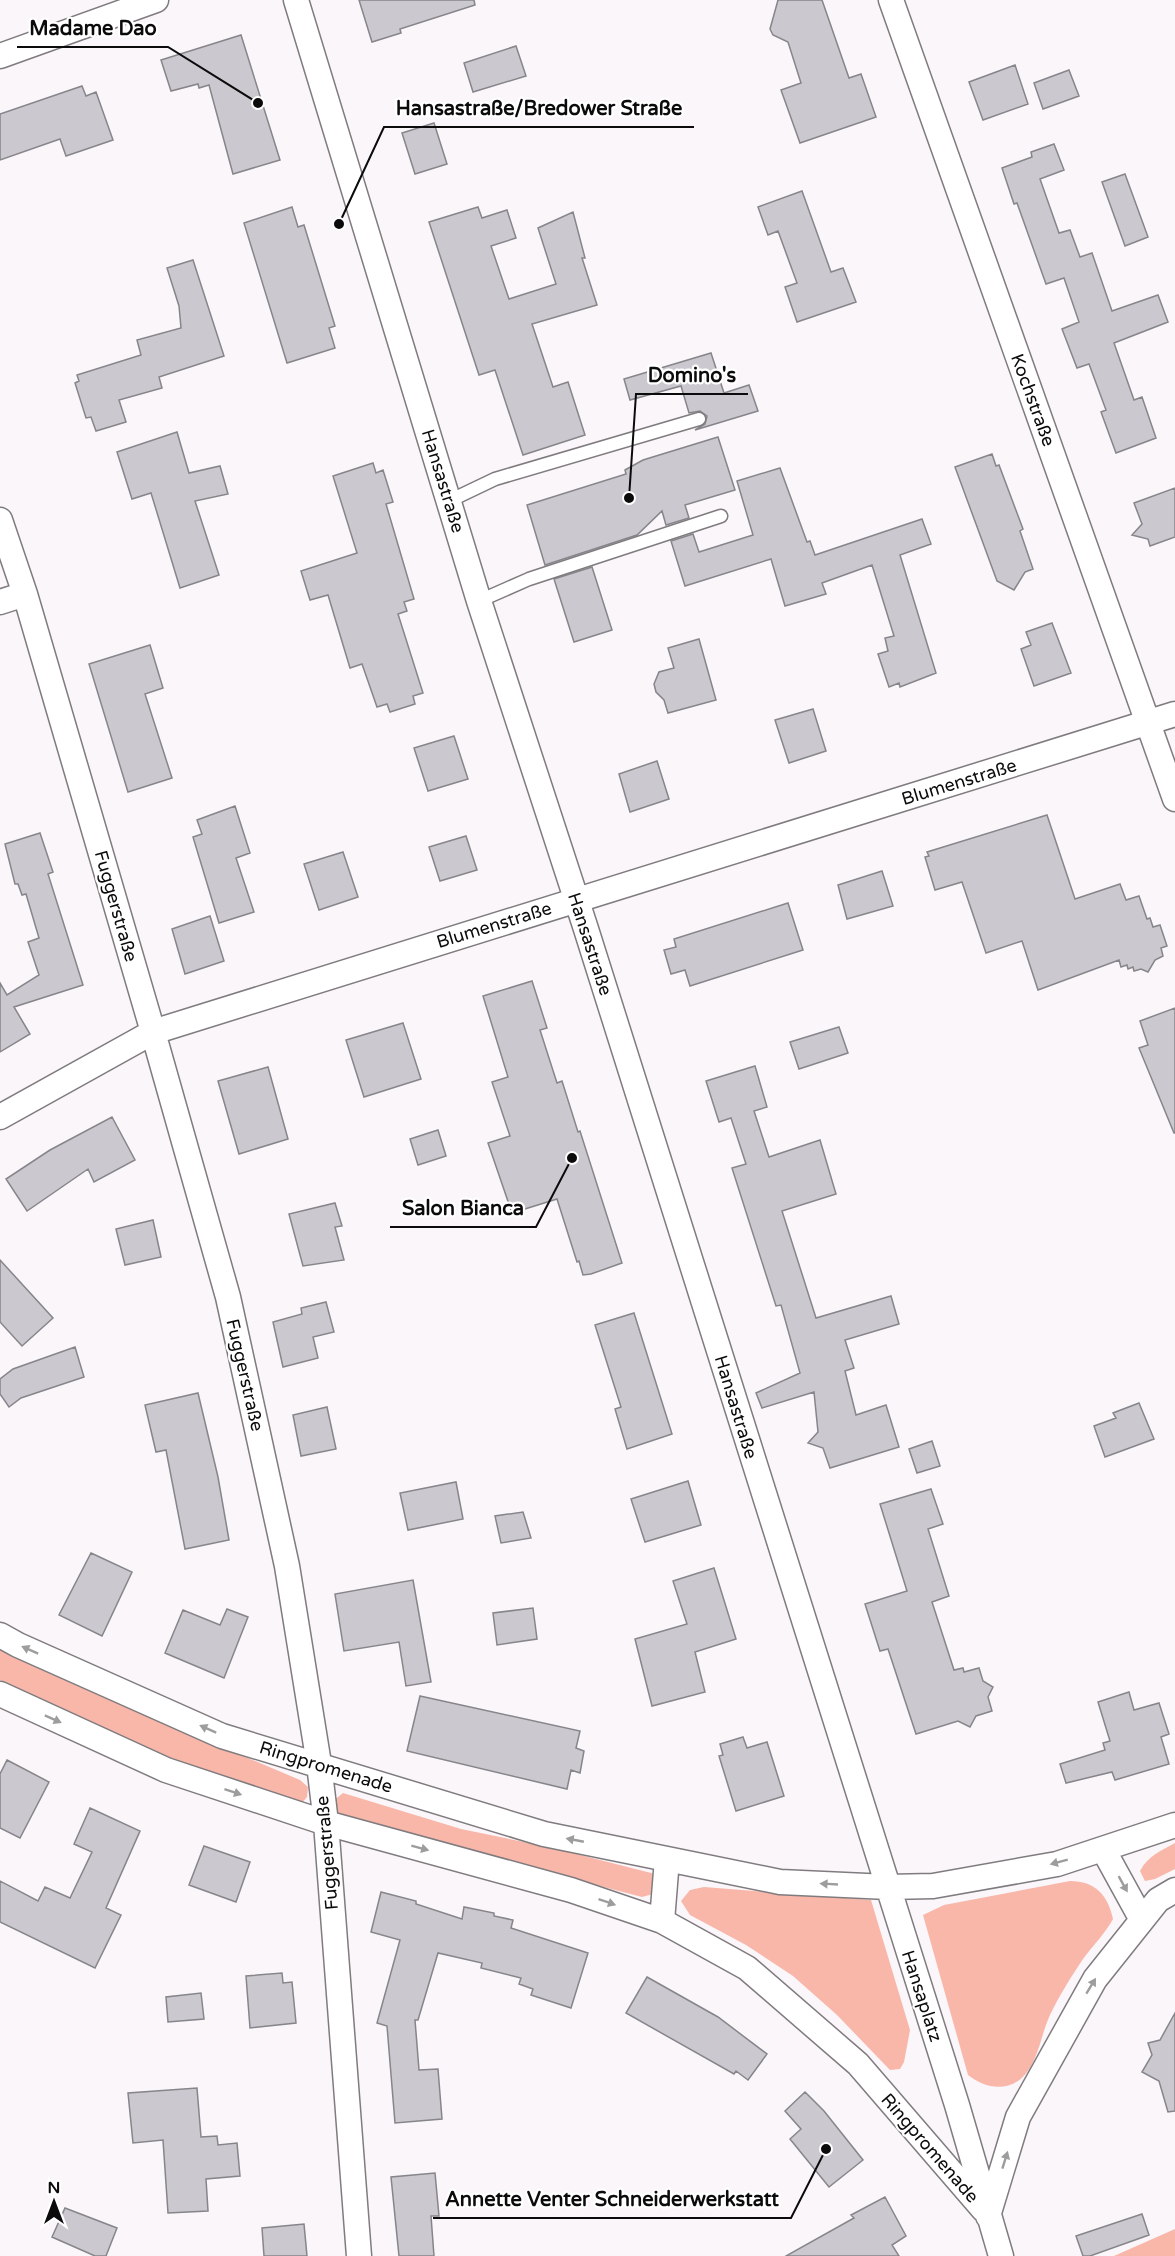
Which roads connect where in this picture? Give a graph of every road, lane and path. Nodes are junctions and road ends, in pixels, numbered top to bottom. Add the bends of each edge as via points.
1 (156, 0) edge
2 (296, 0) edge
3 (891, 0) edge
4 (0, 56) edge
5 (699, 419) dead end
6 (449, 501) junction
7 (721, 516) dead end
8 (0, 520) edge
9 (25, 594) junction
10 (479, 601) junction
11 (0, 602) edge
12 (1175, 714) edge
13 (1148, 723) junction
14 (1175, 799) edge
15 (576, 900) junction
16 (153, 1032) junction
17 (0, 1117) edge
18 (0, 1635) edge
19 (0, 1694) edge
20 (319, 1764) junction
21 (326, 1823) junction
22 (1175, 1825) edge
23 (1103, 1849) junction
24 (667, 1859) junction
25 (888, 1887) junction
26 (1175, 1890) edge
27 (1142, 1920) junction
28 (662, 1921) junction
29 (988, 2216) junction
30 (359, 2256) edge
31 (1001, 2256) edge

1 - 4 street
2 - 6 street, Hansastraße
3 - 13 street, Kochstraße
5 - 6 lane via 495,479
6 - 10 street, Hansastraße
7 - 10 lane via 529,579
8 - 9 street, Fuggerstraße
9 - 11 street
9 - 16 street, Fuggerstraße
10 - 15 street, Hansastraße
12 - 13 street, Blumenstraße
13 - 14 street, Kochstraße
13 - 15 street, Blumenstraße
15 - 16 street, Blumenstraße
15 - 25 street, Hansastraße
16 - 17 street, Blumenstraße
16 - 20 street, Fuggerstraße via 230,1309 287,1566
20 -> 18 street, Ringpromenade via 222,1736
19 -> 21 street, Ringpromenade via 166,1770
20 - 21 street, Fuggerstraße
24 -> 20 street, Ringpromenade via 544,1834
21 -> 28 street, Ringpromenade via 572,1890
21 - 30 street, Fuggerstraße
22 - 23 street, Ringpromenade
23 -> 25 street, Ringpromenade via 1057,1864 933,1886
23 -> 27 street
25 -> 24 street, Ringpromenade via 780,1881
24 - 28 street
25 - 29 street, Hansaplatz
26 - 27 street, Ringpromenade via 1158,1900
29 -> 27 street, Ringpromenade via 1018,2117 1095,1979
28 - 29 street, Ringpromenade via 747,1968 858,2064
29 - 31 street

